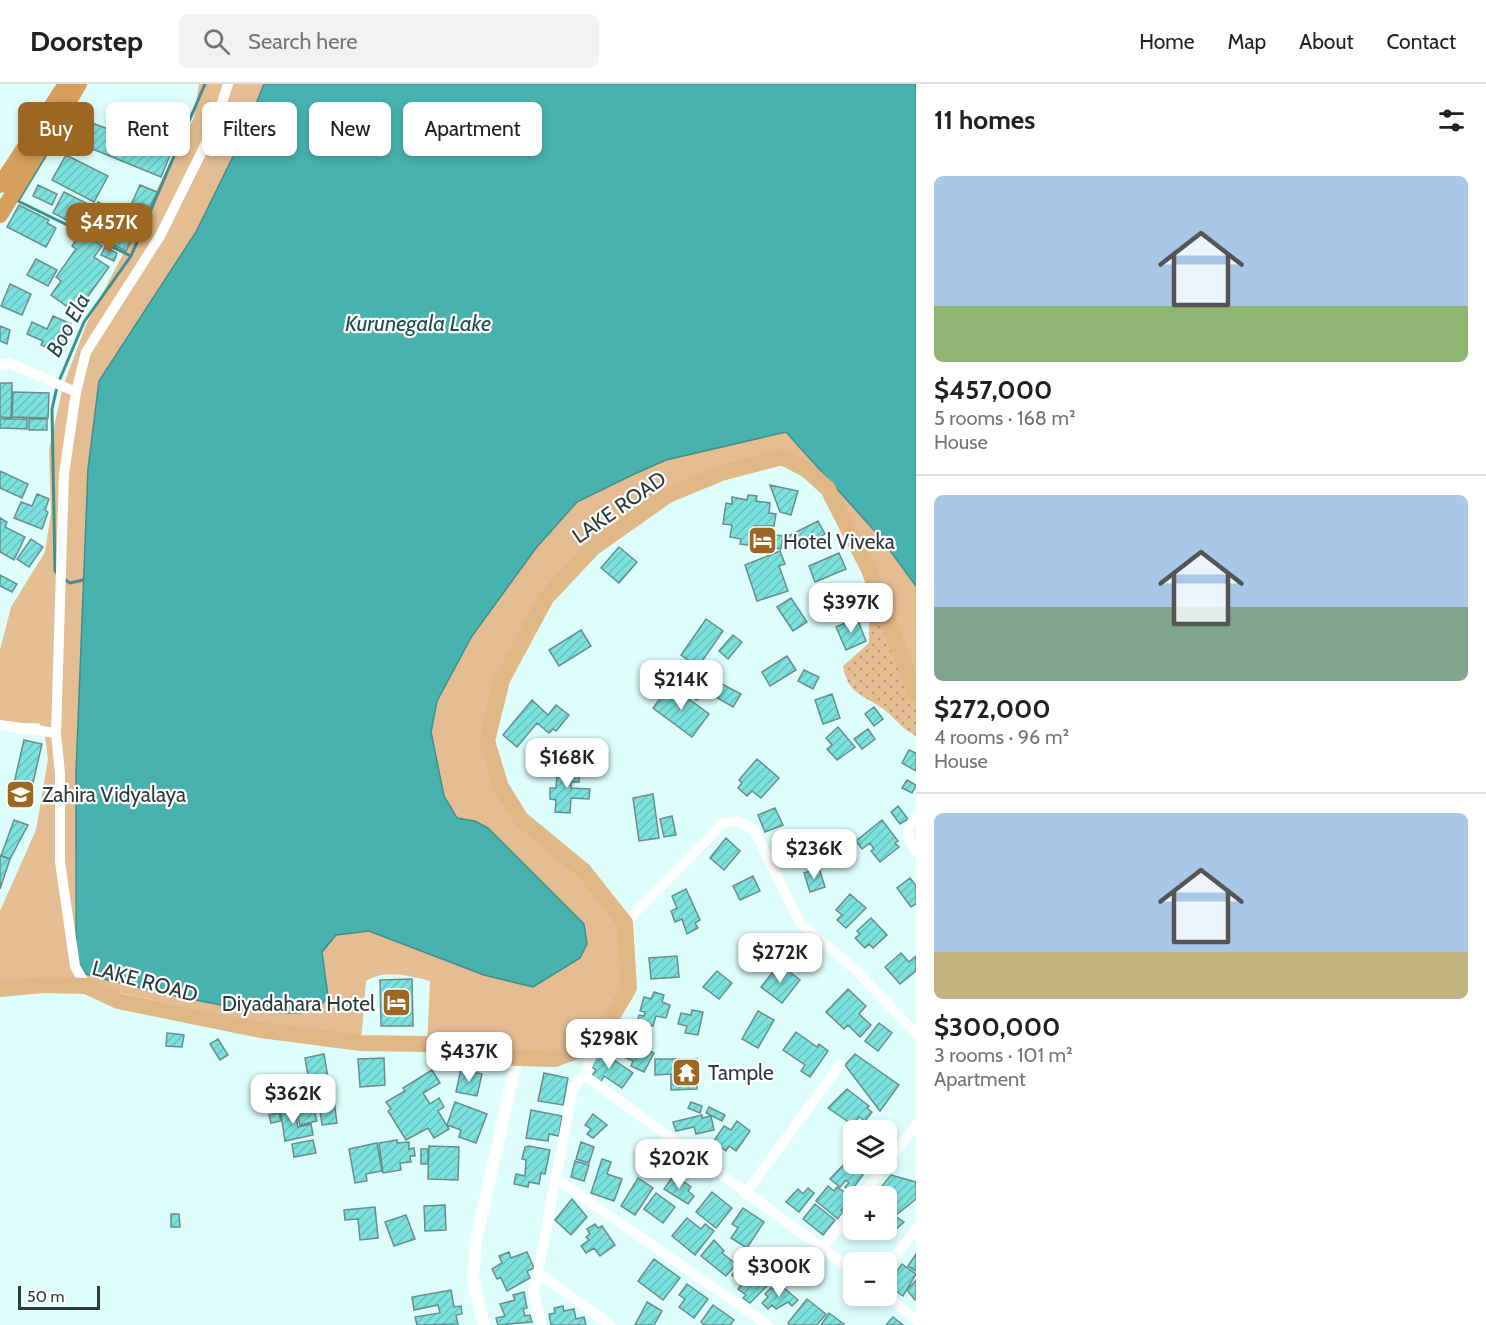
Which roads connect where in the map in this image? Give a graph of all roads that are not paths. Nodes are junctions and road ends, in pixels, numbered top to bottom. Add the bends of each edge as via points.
1 (66, 84) edge
2 (79, 84) edge
3 (228, 84) edge
4 (0, 185) edge
5 (0, 215) edge
6 (0, 364) edge
7 (76, 392) junction
8 (916, 694) edge
9 (0, 725) edge
10 (56, 733) junction
11 (916, 817) edge
12 (916, 852) edge
13 (625, 923) junction
14 (86, 986) junction
15 (0, 989) edge
16 (916, 1034) edge
17 (596, 1044) junction
18 (517, 1058) junction
19 (840, 1065) dead end
20 (584, 1075) junction
21 (916, 1125) edge
22 (897, 1150) edge
23 (878, 1174) edge
24 (555, 1178) junction
25 (869, 1186) edge
26 (745, 1194) junction
27 (843, 1220) edge
28 (916, 1229) edge
29 (821, 1249) junction
30 (897, 1254) edge
31 (843, 1264) edge
32 (538, 1273) junction
33 (897, 1304) edge
34 (916, 1320) edge
35 (484, 1325) edge
36 (542, 1325) edge
37 (611, 1325) edge
38 (768, 1325) edge

1 - 4 highway
2 - 5 highway
3 - 7 street via 215,125 160,236 86,352
6 - 7 street via 9,363
7 - 10 street via 64,474
8 - 13 main road, LAKE ROAD via 869,570 828,489 807,470 782,457 721,473 668,495 593,548 546,598 502,680 487,741 501,787 521,819 585,871
9 - 10 street
10 - 14 street via 60,862 75,966
11 - 12 street via 907,827 906,836
13 - 16 street via 723,823 738,821 754,830 800,923 854,968
13 - 17 main road via 629,988
14 - 15 main road, LAKE ROAD
14 - 18 main road, LAKE ROAD via 118,1001 261,1030 361,1043 427,1044
17 - 18 main road, LAKE ROAD via 555,1059
17 - 20 street
18 - 35 street via 476,1241 473,1279
19 - 26 street
20 - 24 street via 573,1088
20 - 26 street
21 - 22 street
23 - 25 street
24 - 32 street
24 - 38 street
26 - 29 street
27 - 29 street
28 - 30 street
29 - 31 street
32 - 36 street via 533,1292
32 - 37 street
33 - 34 street

